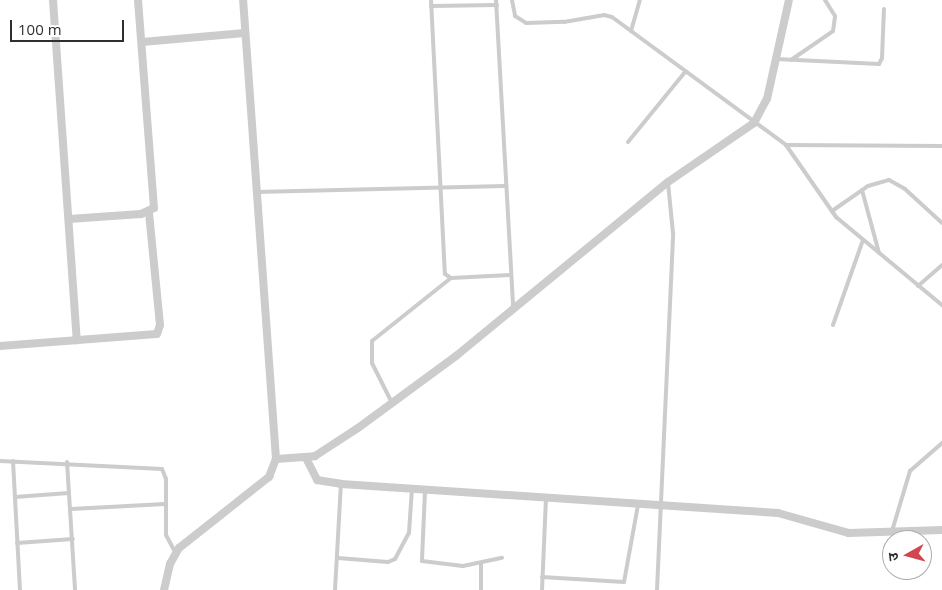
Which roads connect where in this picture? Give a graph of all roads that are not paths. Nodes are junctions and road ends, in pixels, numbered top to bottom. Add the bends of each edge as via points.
1 (53, 0) edge
2 (138, 0) edge
3 (243, 0) edge
4 (431, 0) edge
5 (496, 0) edge
6 (512, 0) edge
7 (640, 0) edge
8 (789, 0) edge
9 (825, 0) edge
10 (497, 5) junction
11 (431, 6) junction
12 (884, 10) dead end
13 (631, 31) junction
14 (245, 33) junction
15 (142, 42) junction
16 (776, 59) junction
17 (791, 60) junction
18 (685, 72) junction
19 (754, 123) junction
20 (628, 142) dead end
21 (786, 145) junction
22 (942, 146) edge
23 (668, 182) junction
24 (505, 186) junction
25 (439, 188) junction
26 (862, 190) junction
27 (256, 192) junction
28 (832, 211) junction
29 (149, 212) junction
30 (69, 219) junction
31 (942, 223) edge
32 (863, 240) junction
33 (879, 253) junction
34 (942, 266) edge
35 (510, 275) junction
36 (451, 278) junction
37 (918, 286) junction
38 (942, 306) edge
39 (513, 307) junction
40 (833, 325) dead end
41 (77, 340) junction
42 (0, 346) edge
43 (392, 403) junction
44 (942, 443) edge
45 (306, 458) junction
46 (276, 459) junction
47 (0, 460) edge
48 (13, 460) junction
49 (67, 462) junction
50 (341, 484) junction
51 (412, 488) junction
52 (425, 488) junction
53 (69, 493) junction
54 (15, 497) junction
55 (546, 498) junction
56 (165, 504) junction
57 (638, 504) junction
58 (661, 506) junction
59 (70, 509) junction
60 (892, 530) edge
61 (882, 531) edge
62 (73, 539) junction
63 (17, 543) junction
64 (175, 552) junction
65 (338, 558) junction
66 (502, 558) dead end
67 (481, 565) junction
68 (542, 577) junction
69 (20, 590) edge
70 (75, 590) edge
71 (164, 590) edge
72 (335, 590) edge
73 (481, 590) edge
74 (542, 590) edge
75 (657, 590) edge

1 - 30 street
2 - 15 street
3 - 14 street
4 - 11 lane
5 - 10 lane
6 - 13 lane via 515,16 526,23 564,22 604,15
7 - 13 lane
8 - 16 street
9 - 17 lane via 835,16 833,31
10 - 11 lane
10 - 24 lane
11 - 25 lane
12 - 17 lane via 879,64
13 - 18 lane
14 - 15 street
14 - 27 street
15 - 29 street via 156,203
16 - 17 lane
16 - 19 street via 768,99
18 - 19 lane
18 - 20 lane
19 - 21 lane
19 - 23 street
21 - 22 lane
21 - 28 lane
23 - 39 street
23 - 58 lane via 673,232
24 - 25 lane
24 - 35 lane
25 - 27 lane
25 - 36 lane via 444,272
26 - 28 lane
26 - 31 lane via 877,182 894,182
26 - 33 lane
27 - 46 street
28 - 32 lane
29 - 30 street
29 - 41 street via 158,332 149,336
30 - 41 street
32 - 33 lane
32 - 40 lane
33 - 37 lane
34 - 37 lane
35 - 36 lane
35 - 39 lane
36 - 43 lane via 372,342 372,362
37 - 38 lane
39 - 43 street
41 - 42 street
43 - 45 street via 320,454
44 - 60 lane via 910,471
45 - 46 street
45 - 50 street via 317,480
46 - 64 street via 269,477
47 - 48 lane
48 - 49 lane
48 - 54 lane
49 - 53 lane
49 - 56 lane via 162,469 165,474
50 - 51 street
50 - 65 lane
51 - 52 street
51 - 65 lane via 410,529 395,559 388,562
52 - 55 street
52 - 67 lane via 422,561 456,566
53 - 54 lane
53 - 59 lane
54 - 63 lane
55 - 57 street
55 - 68 lane
56 - 59 lane
56 - 64 lane via 166,535
57 - 58 street
57 - 68 lane via 624,582
58 - 61 street via 786,514 843,532
58 - 75 lane
59 - 62 lane
62 - 63 lane
62 - 70 lane
63 - 69 lane
64 - 71 street
65 - 72 lane
66 - 67 lane
67 - 73 lane
68 - 74 lane

